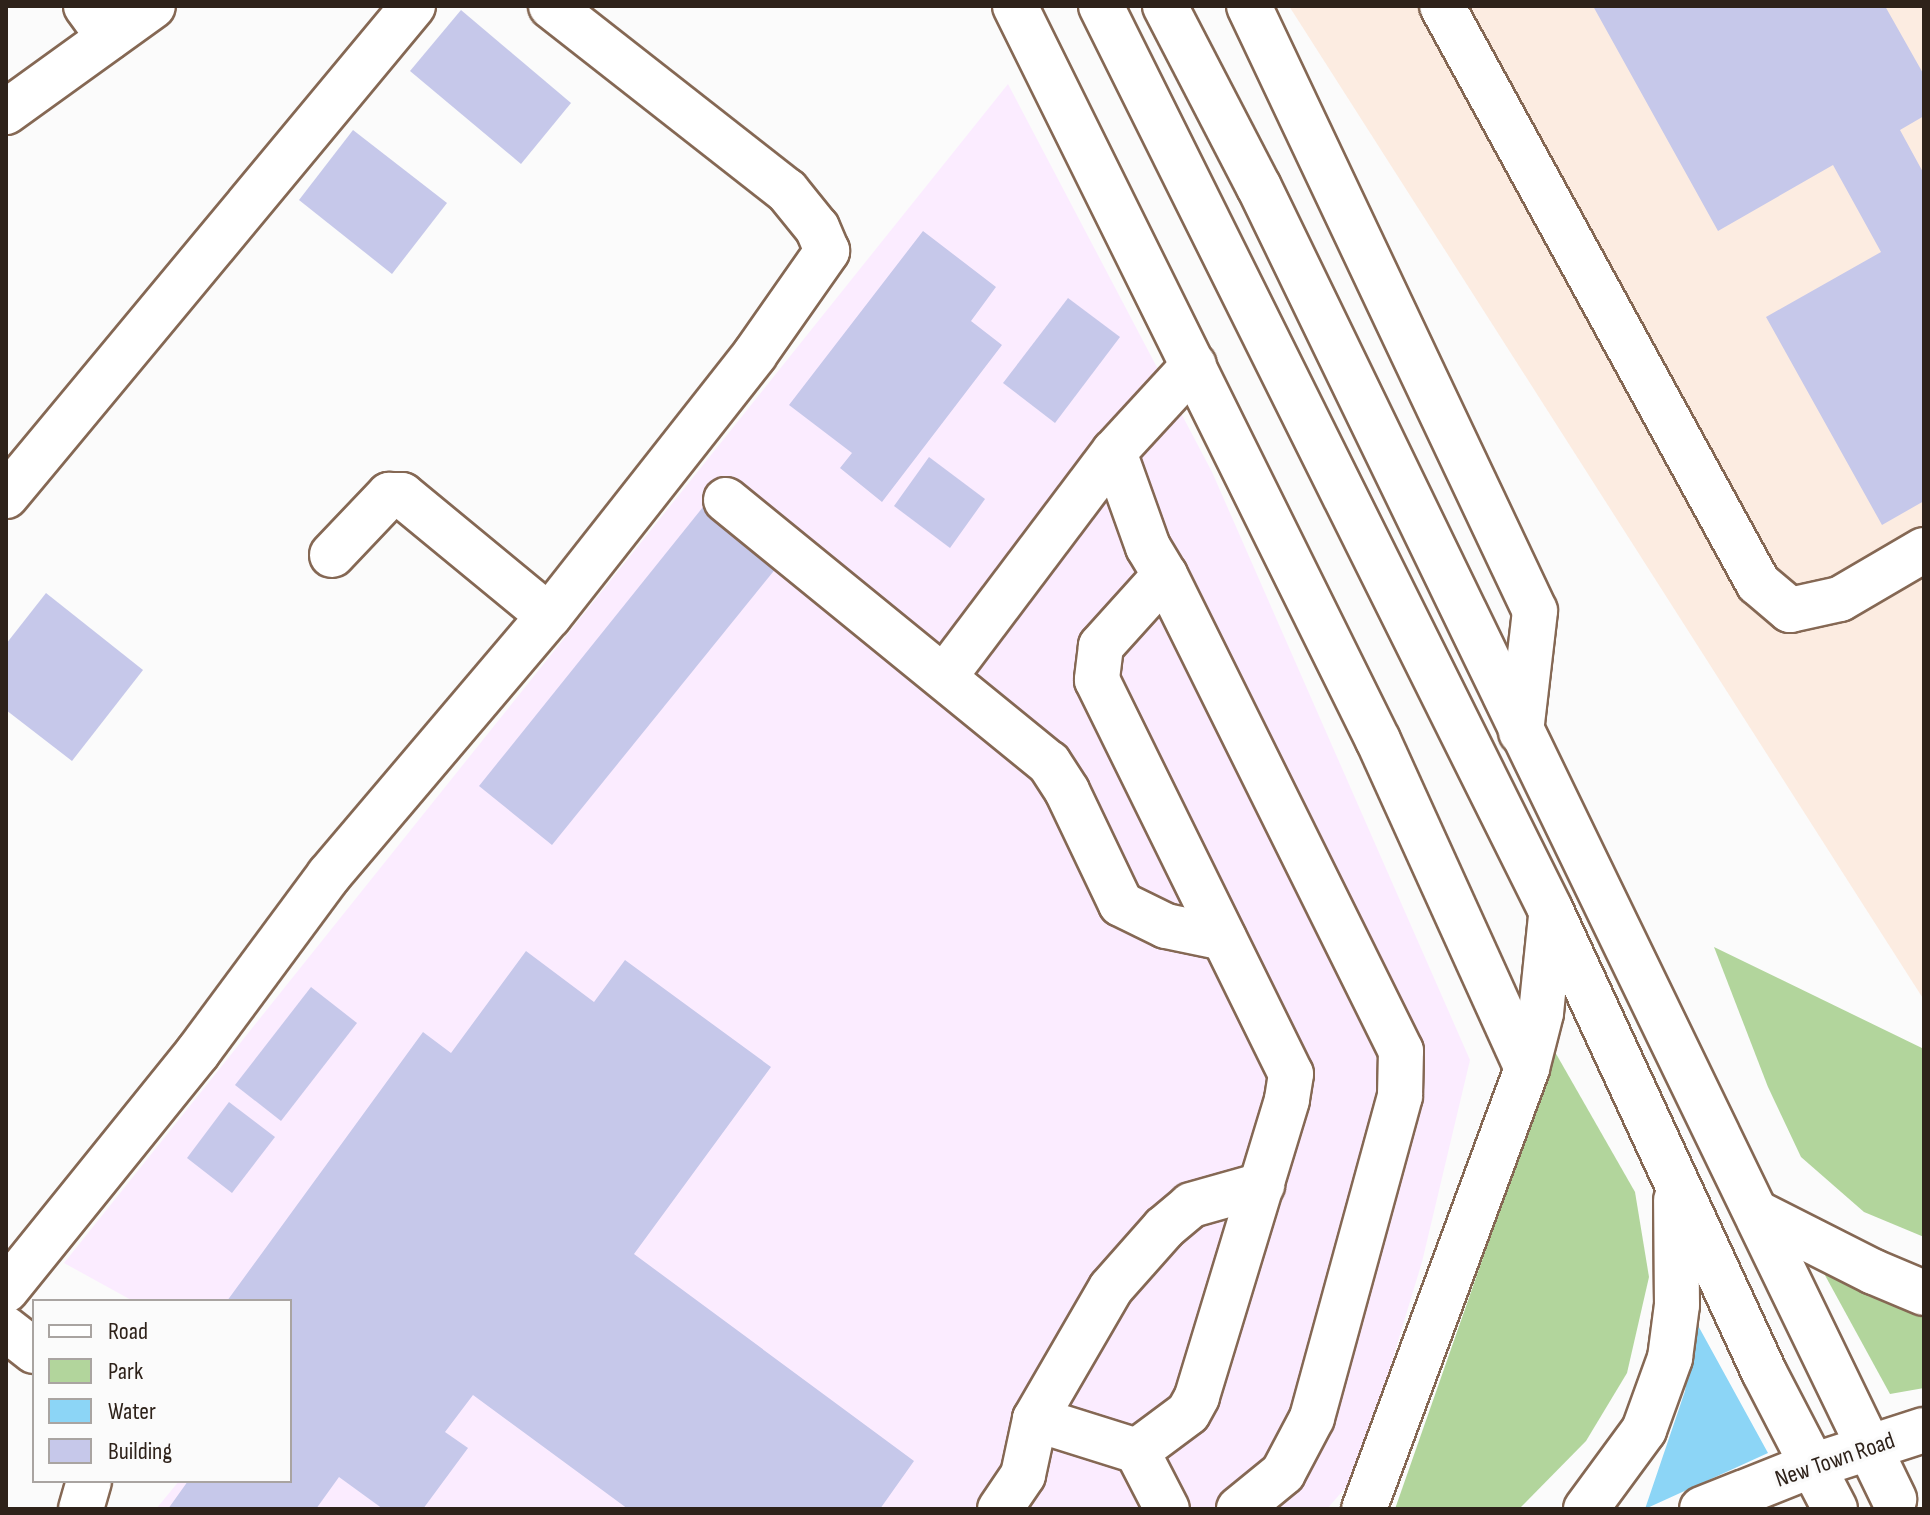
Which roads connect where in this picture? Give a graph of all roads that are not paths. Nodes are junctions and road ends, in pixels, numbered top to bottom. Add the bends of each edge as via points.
1 (153, 6) edge
2 (413, 6) edge
3 (551, 6) edge
4 (1015, 6) edge
5 (1101, 6) edge
6 (1165, 6) edge
7 (1249, 6) edge
8 (1442, 6) edge
9 (97, 22) edge
10 (6, 112) edge
11 (1194, 365) junction
12 (1114, 452) junction
13 (6, 496) edge
14 (726, 500) dead end
15 (1924, 550) edge
16 (332, 555) dead end
17 (1165, 575) junction
18 (549, 616) junction
19 (945, 676) junction
20 (1521, 732) junction
21 (1551, 916) junction
22 (1224, 938) junction
23 (1527, 1068) junction
24 (1674, 1177) junction
25 (1262, 1185) junction
26 (1757, 1213) junction
27 (6, 1290) edge
28 (1924, 1293) edge
29 (6, 1329) edge
30 (32, 1349) edge
31 (1035, 1419) junction
32 (1924, 1430) edge
33 (1868, 1448) junction
34 (1137, 1451) junction
35 (1815, 1465) junction
36 (88, 1483) edge
37 (1896, 1502) edge
38 (81, 1509) edge
39 (1000, 1509) edge
40 (1167, 1509) edge
41 (1239, 1509) edge
42 (1364, 1509) edge
43 (1586, 1509) edge
44 (1702, 1509) edge
45 (1835, 1509) edge

1 - 9 street
2 - 13 street
3 - 18 street via 787,191 817,228 827,251 755,354
4 - 11 street
5 - 21 street
6 - 20 street via 1259,187
7 - 20 street via 1535,611
8 - 15 street via 1758,583 1790,610 1840,599
9 - 10 street
11 - 12 street
11 - 23 street via 1378,740
12 - 17 street via 1148,547
12 - 19 street
14 - 19 street
16 - 18 street via 389,495 402,495
17 - 22 street via 1101,646 1097,680
17 - 41 street via 1401,1051 1400,1096 1312,1418 1283,1473
18 - 27 street via 329,875 198,1052
19 - 22 street via 1049,763 1121,904 1166,926
20 - 26 street
21 - 23 street via 1541,1013
21 - 24 street
22 - 25 street via 1291,1074
23 - 42 street
24 - 35 street via 1764,1372
24 - 43 street via 1677,1305 1670,1358 1644,1430
25 - 31 street via 1191,1205 1164,1228 1111,1288
25 - 34 street via 1197,1397 1188,1413
26 - 28 street
26 - 33 street
29 - 30 street
31 - 34 street
31 - 39 street via 1023,1475
32 - 33 street, New Town Road
33 - 35 street, New Town Road
33 - 37 street
34 - 40 street
35 - 44 street, New Town Road
35 - 45 street
36 - 38 street

